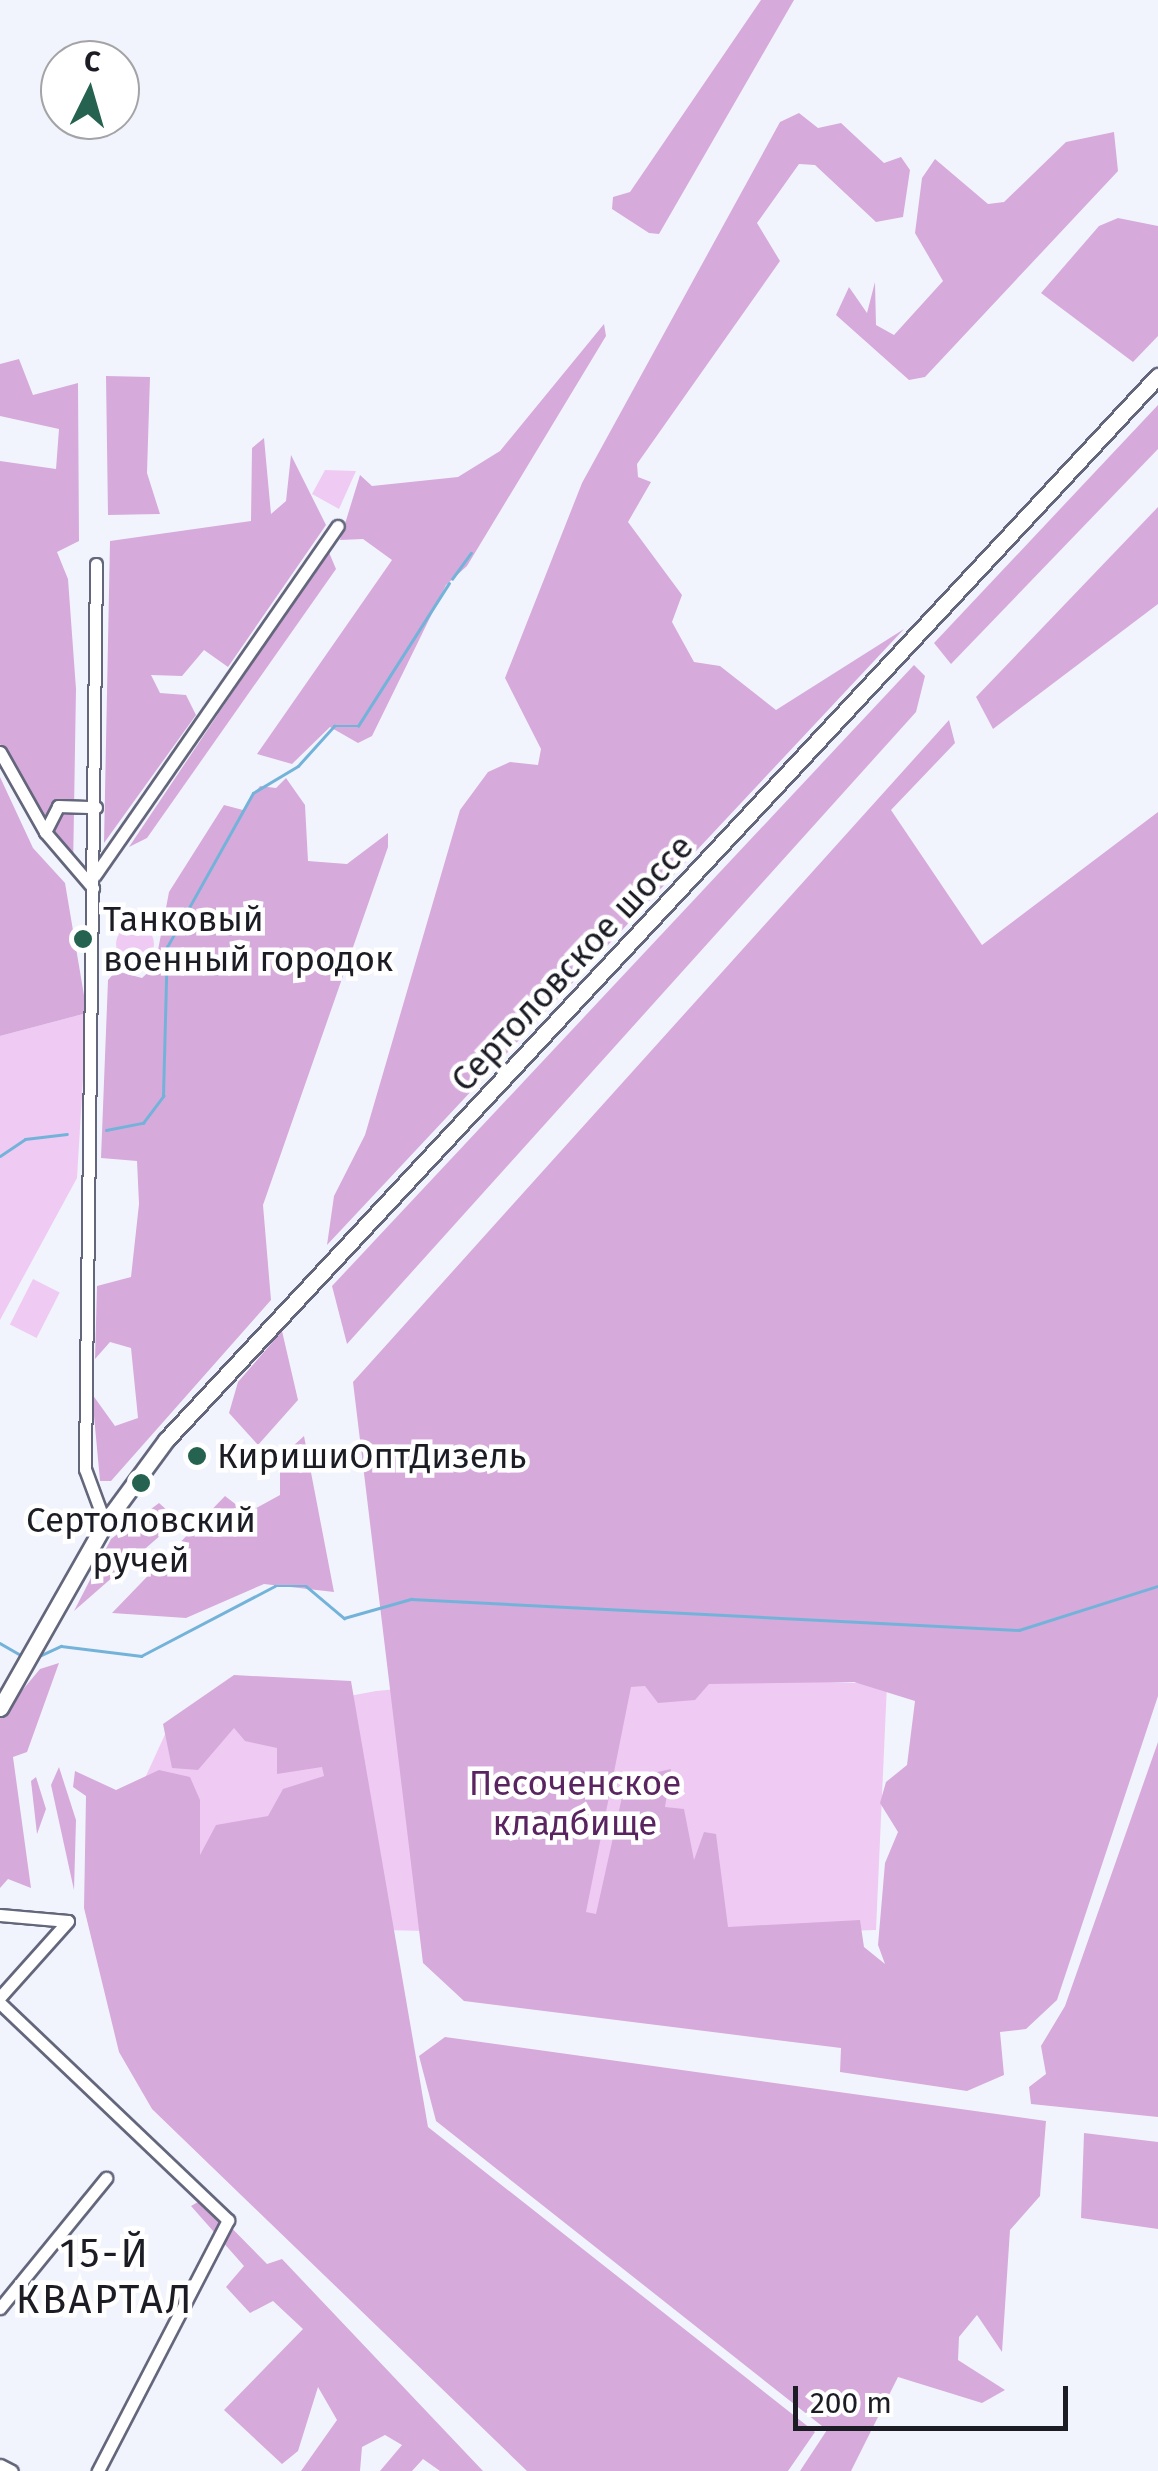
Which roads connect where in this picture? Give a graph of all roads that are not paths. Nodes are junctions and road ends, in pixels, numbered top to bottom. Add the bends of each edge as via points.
1 (1158, 376) edge
2 (338, 526) dead end
3 (96, 564) dead end
4 (0, 752) edge
5 (96, 807) junction
6 (45, 832) junction
7 (93, 883) junction
8 (104, 1523) junction
9 (0, 1708) edge
10 (0, 1915) edge
11 (0, 2000) edge
12 (106, 2178) dead end
13 (0, 2308) edge
14 (0, 2465) edge
15 (12, 2471) edge
16 (98, 2471) edge

1 - 8 main road, Сертоловское шоссе via 175,1429
2 - 7 street
3 - 5 street
4 - 6 street
5 - 6 street via 58,806
5 - 7 street
6 - 7 street
7 - 8 street via 85,1469
8 - 9 main road, Сертоловское шоссе
10 - 11 street via 68,1921
11 - 16 street via 228,2220
12 - 13 street
14 - 15 street

